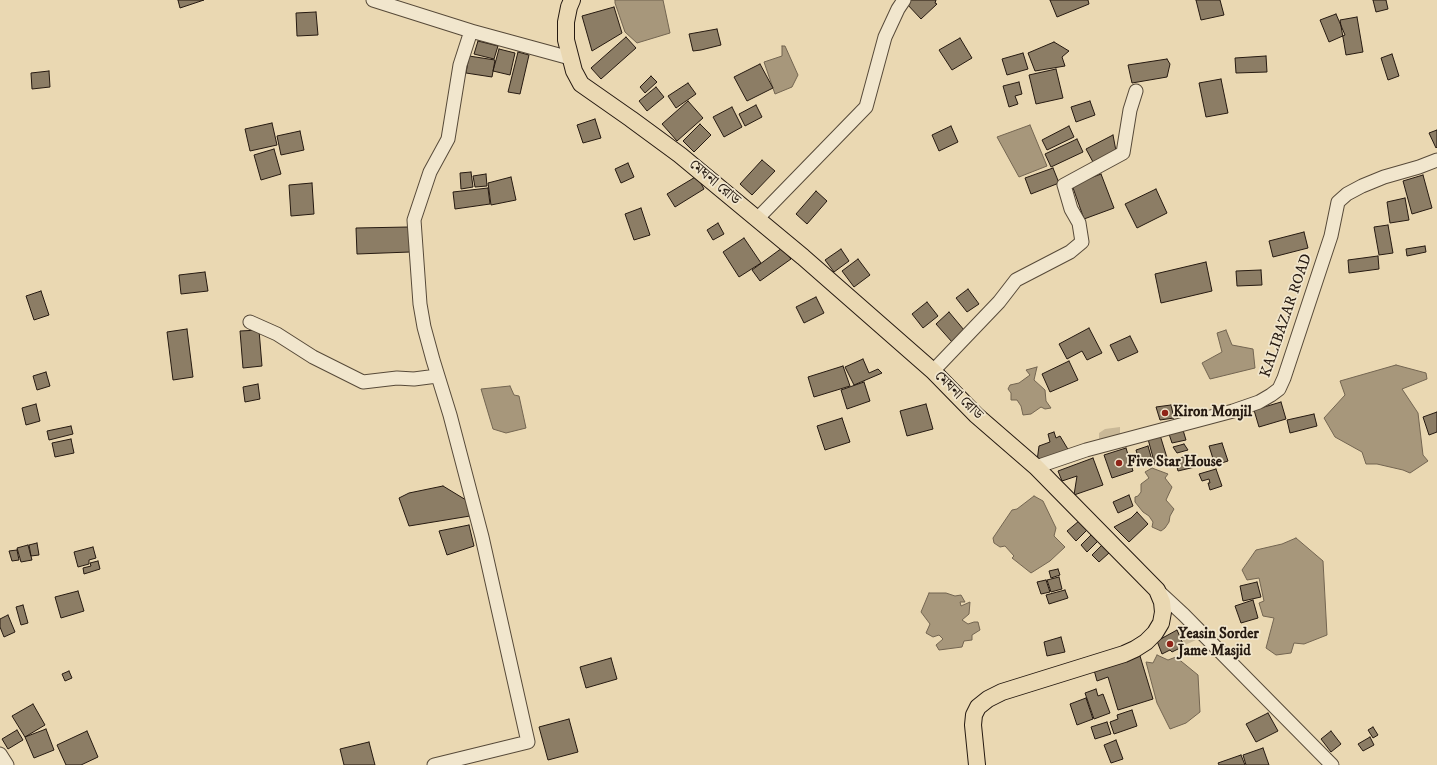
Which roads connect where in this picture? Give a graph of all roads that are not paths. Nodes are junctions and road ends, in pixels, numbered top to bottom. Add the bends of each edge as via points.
1 (372, 0) edge
2 (572, 0) edge
3 (904, 0) edge
4 (471, 31) junction
5 (570, 58) junction
6 (1136, 90) dead end
7 (1437, 160) edge
8 (757, 219) junction
9 (250, 322) dead end
10 (933, 371) junction
11 (437, 376) junction
12 (1036, 466) junction
13 (1157, 590) junction
14 (0, 754) edge
15 (7, 765) edge
16 (434, 765) edge
17 (977, 765) edge
18 (1332, 765) edge

1 - 4 street
2 - 5 main road, মেঘনা রোড via 566,22
3 - 8 street via 885,37 866,107
4 - 5 street
4 - 11 street via 460,65 448,139 430,172 414,220 420,304
5 - 8 main road, মেঘনা রোড via 581,84 680,155
6 - 10 street via 1123,153 1064,185 1071,209 1079,223 1082,242 1070,252 1016,280 1000,302
7 - 12 street, KALIBAZAR ROAD via 1362,186 1338,202 1331,236 1279,389 1259,402 1233,411
8 - 10 main road, মেঘনা রোড
9 - 11 street via 277,334 318,360 363,382 397,378 414,380
10 - 12 main road, মেঘনা রোড via 976,415
11 - 16 street via 450,415 482,537 528,742
12 - 13 main road, মেঘনা রোড
13 - 17 main road, মেঘনা রোড via 1162,602 1161,623 1146,642 1124,654 1002,692 988,698 978,707 973,725
13 - 18 street
14 - 15 street

